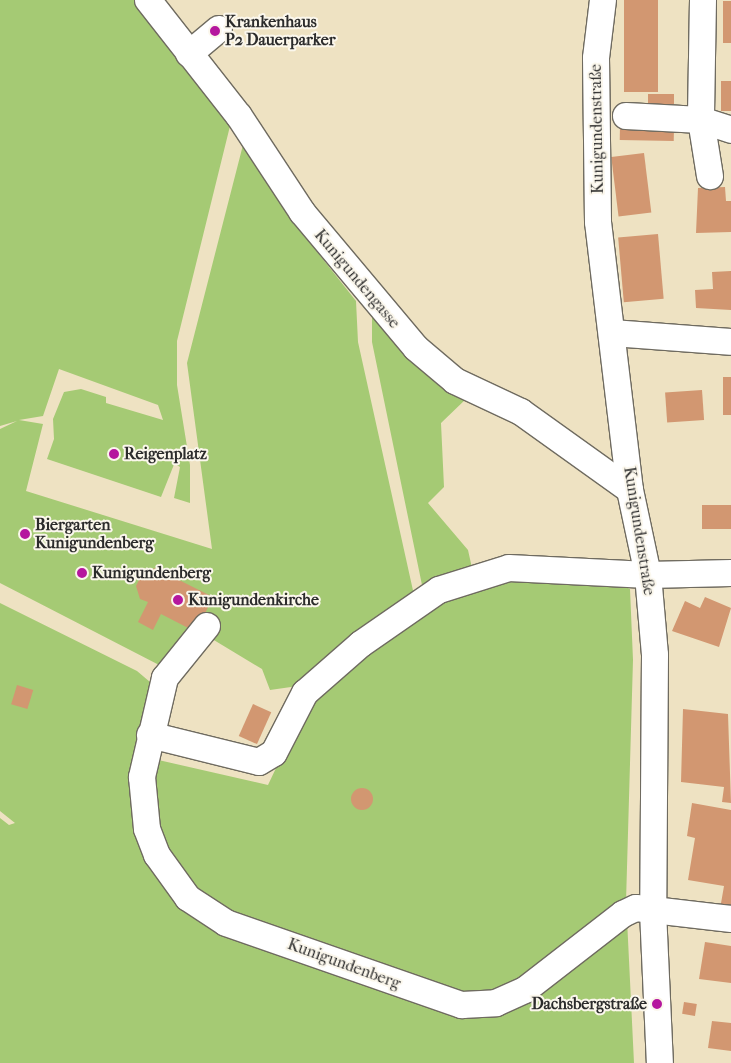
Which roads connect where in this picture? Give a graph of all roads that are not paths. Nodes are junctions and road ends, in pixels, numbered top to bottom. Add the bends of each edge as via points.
1 (148, 0) edge
2 (603, 0) edge
3 (703, 0) edge
4 (219, 29) dead end
5 (189, 54) junction
6 (626, 116) dead end
7 (702, 120) junction
8 (731, 130) edge
9 (710, 176) dead end
10 (612, 333) junction
11 (731, 342) edge
12 (630, 490) junction
13 (731, 573) edge
14 (648, 575) junction
15 (206, 626) dead end
16 (150, 735) junction
17 (653, 911) junction
18 (731, 919) edge
19 (660, 1063) edge

1 - 5 street, Kunigundengasse
2 - 10 street, Kunigundenstraße via 596,58 598,222
3 - 7 street
4 - 5 street
5 - 12 street, Kunigundengasse via 239,116 302,212 416,348 455,381 521,412
6 - 7 street
7 - 8 street
7 - 9 street
10 - 11 street
10 - 12 street, Kunigundenstraße
12 - 14 street, Kunigundenstraße
13 - 14 street
14 - 16 street via 509,568 439,590 319,678 305,693 274,753 259,762
14 - 17 street, Kunigundenstraße via 655,655
15 - 16 street, Kunigundenberg via 165,678
16 - 17 street, Kunigundenberg via 142,777 147,828 156,855 188,898 226,923 335,958 418,991 462,1004 496,1003 525,990 623,914 636,908
17 - 18 street
17 - 19 street, Kunigundenstraße

